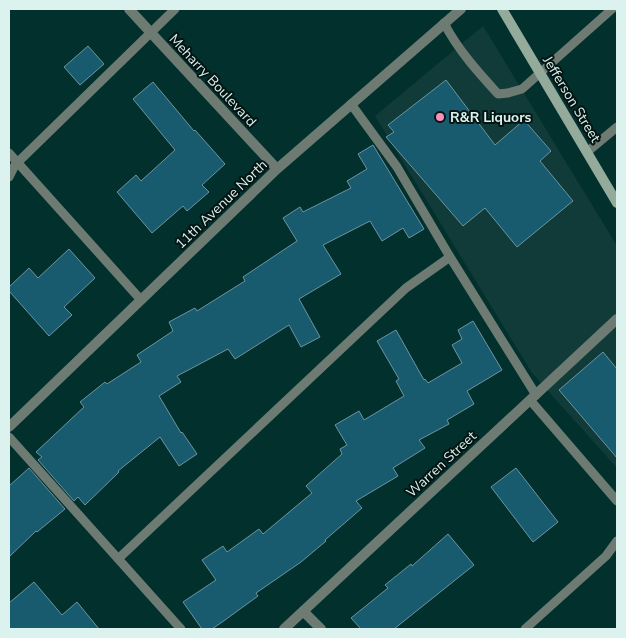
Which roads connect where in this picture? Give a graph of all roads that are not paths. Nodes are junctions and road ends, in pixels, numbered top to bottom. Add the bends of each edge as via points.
1 (129, 9) edge
2 (175, 9) edge
3 (461, 9) edge
4 (502, 9) edge
5 (612, 9) edge
6 (444, 23) junction
7 (151, 32) junction
8 (540, 72) junction
9 (351, 104) junction
10 (617, 127) edge
11 (9, 152) edge
12 (587, 152) junction
13 (17, 162) junction
14 (277, 169) junction
15 (9, 177) edge
16 (617, 203) edge
17 (450, 257) junction
18 (141, 300) junction
19 (617, 319) edge
20 (533, 397) junction
21 (9, 427) edge
22 (9, 437) edge
23 (617, 501) edge
24 (617, 542) edge
25 (118, 559) junction
26 (303, 611) junction
27 (181, 629) edge
28 (284, 629) edge
29 (321, 629) edge
30 (525, 629) edge

1 - 7 street, Meharry Boulevard
2 - 7 lane
3 - 6 street, 11th Avenue North
4 - 8 main road, Jefferson Street
5 - 8 lane
6 - 8 lane via 454,42 498,94 522,88
6 - 9 street, 11th Avenue North
7 - 13 lane
7 - 14 street, Meharry Boulevard
8 - 12 main road, Jefferson Street
9 - 14 street, 11th Avenue North
9 - 17 lane via 397,167
10 - 12 lane
11 - 13 lane
12 - 16 main road, Jefferson Street
13 - 15 lane
13 - 18 lane
14 - 18 street, 11th Avenue North
17 - 20 lane
17 - 25 lane via 406,288
18 - 21 street, 11th Avenue North
19 - 20 street, Warren Street
20 - 23 lane
20 - 26 street, Warren Street
22 - 25 lane
24 - 30 lane via 606,556
25 - 27 lane
26 - 28 street, Warren Street
26 - 29 street

